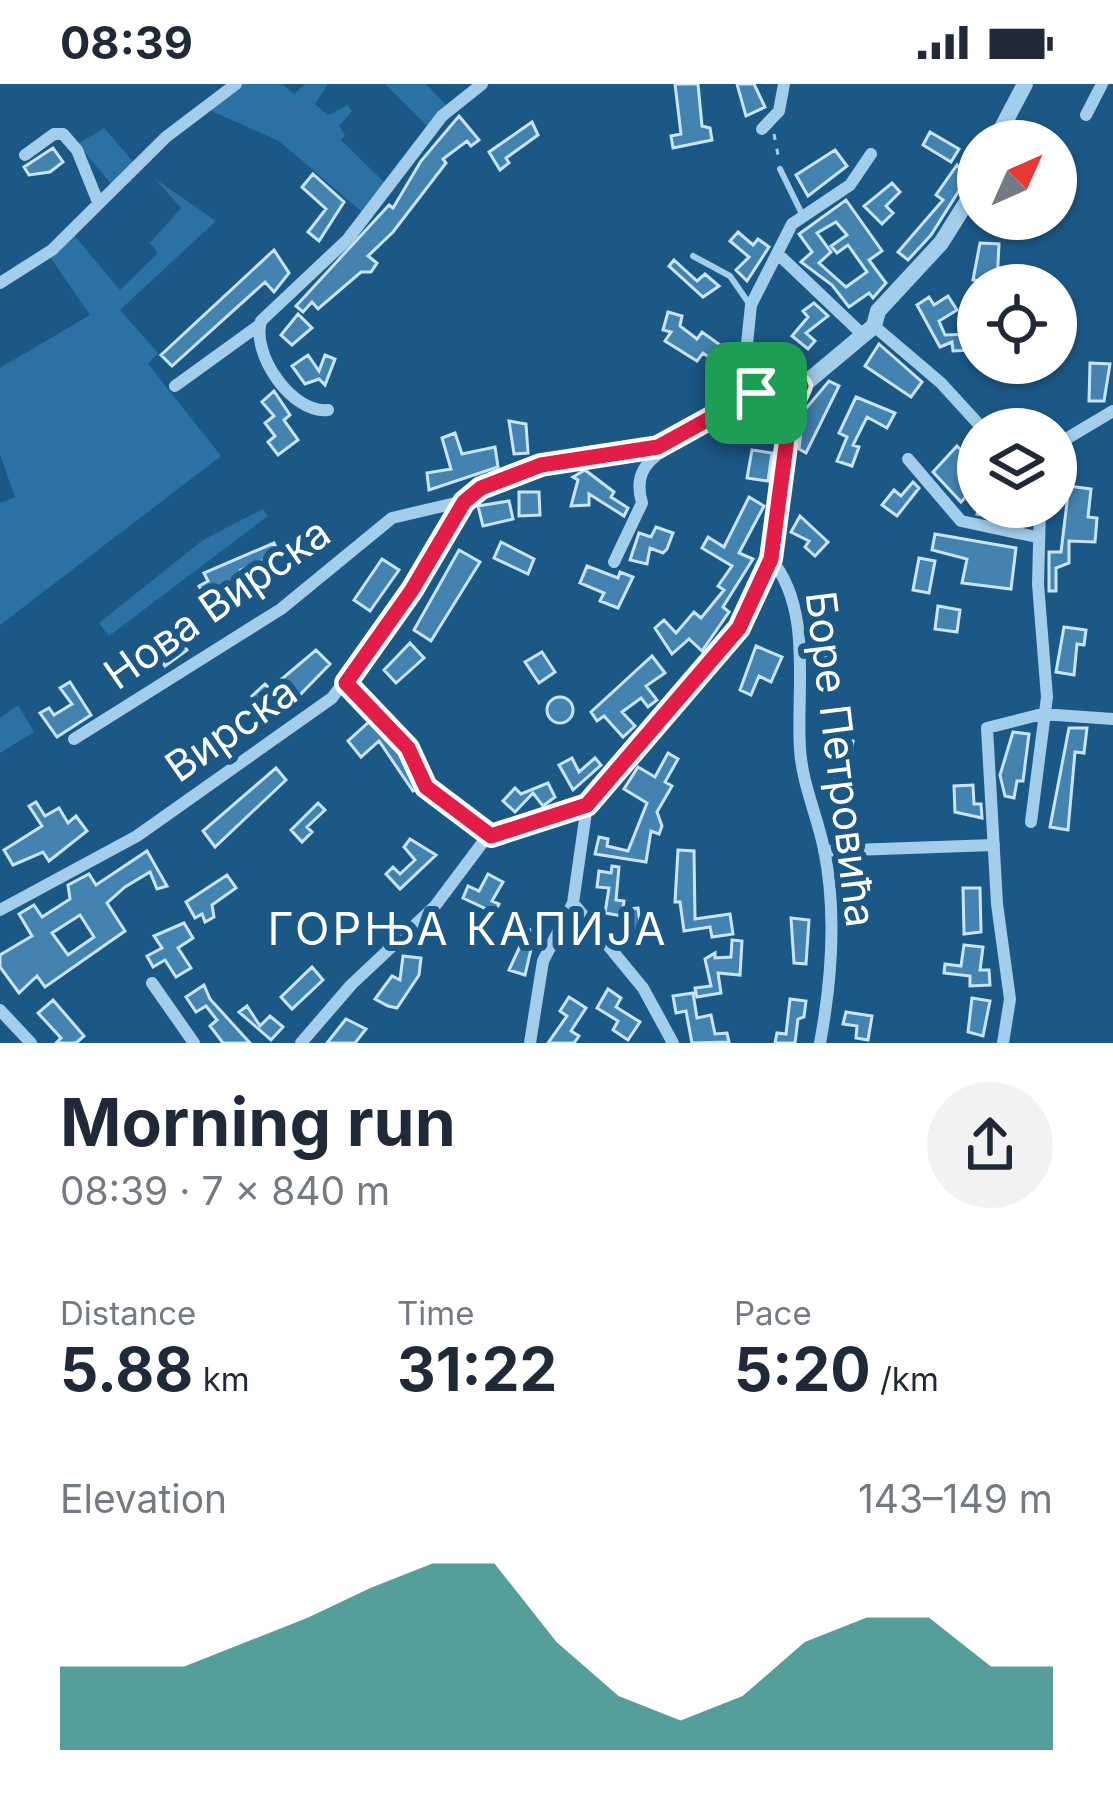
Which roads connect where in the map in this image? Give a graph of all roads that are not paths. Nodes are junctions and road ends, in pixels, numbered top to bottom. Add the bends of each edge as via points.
1 (236, 84) edge
2 (482, 84) edge
3 (784, 84) edge
4 (1025, 84) edge
5 (1102, 84) edge
6 (1086, 115) dead end
7 (1006, 120) edge
8 (766, 125) road end
9 (871, 154) dead end
10 (25, 155) dead end
11 (781, 169) road end
12 (98, 202) junction
13 (802, 214) junction
14 (957, 217) edge
15 (693, 256) dead end
16 (780, 256) junction
17 (0, 284) edge
18 (751, 305) junction
19 (258, 326) junction
20 (868, 330) junction
21 (175, 386) dead end
22 (801, 386) junction
23 (756, 393) junction
24 (964, 408) edge
25 (328, 410) dead end
26 (1113, 411) edge
27 (1077, 432) edge
28 (673, 440) junction
29 (908, 459) dead end
30 (464, 502) junction
31 (1038, 528) edge
32 (1037, 537) junction
33 (771, 559) junction
34 (614, 562) dead end
35 (346, 683) junction
36 (1042, 714) junction
37 (1113, 718) edge
38 (74, 739) dead end
39 (426, 787) road end
40 (587, 805) junction
41 (1031, 822) dead end
42 (994, 845) junction
43 (824, 851) junction
44 (573, 903) junction
45 (1, 911) edge
46 (152, 983) dead end
47 (0, 1010) edge
48 (31, 1043) edge
49 (194, 1043) edge
50 (301, 1043) edge
51 (530, 1043) edge
52 (673, 1043) edge
53 (820, 1043) edge
54 (1003, 1043) edge

1 - 12 street
2 - 19 street via 452,105 348,239
3 - 8 street via 782,106
4 - 7 street
5 - 6 street
9 - 13 street via 850,185
10 - 12 street via 63,134
11 - 13 lane
12 - 17 street via 52,250
13 - 16 street via 785,233
14 - 20 street
15 - 18 lane via 730,276
16 - 18 street
16 - 20 street
18 - 23 street via 747,344
19 - 21 street
19 - 25 street via 294,401
20 - 22 street
20 - 24 street
22 - 23 street
22 - 33 street via 791,408
23 - 28 street
26 - 27 street
28 - 30 street via 641,453 520,471
28 - 34 street via 642,471 642,503
29 - 32 street via 961,521
30 - 35 street, Вирска
30 - 38 street, Нова Вирска via 392,518 264,621
31 - 32 street
32 - 36 street
33 - 40 street via 727,645
33 - 43 street, Боре Петровића via 794,614 800,749
35 - 39 lane via 408,748
35 - 45 street, Вирска via 137,836
36 - 37 street
36 - 41 street
36 - 42 street via 987,728
40 - 44 street
40 - 50 street via 491,836
42 - 43 street
42 - 54 street via 1010,999
43 - 53 street, Боре Петровића via 834,964
44 - 51 street via 543,962
44 - 52 street via 643,988
46 - 49 street
47 - 48 street

